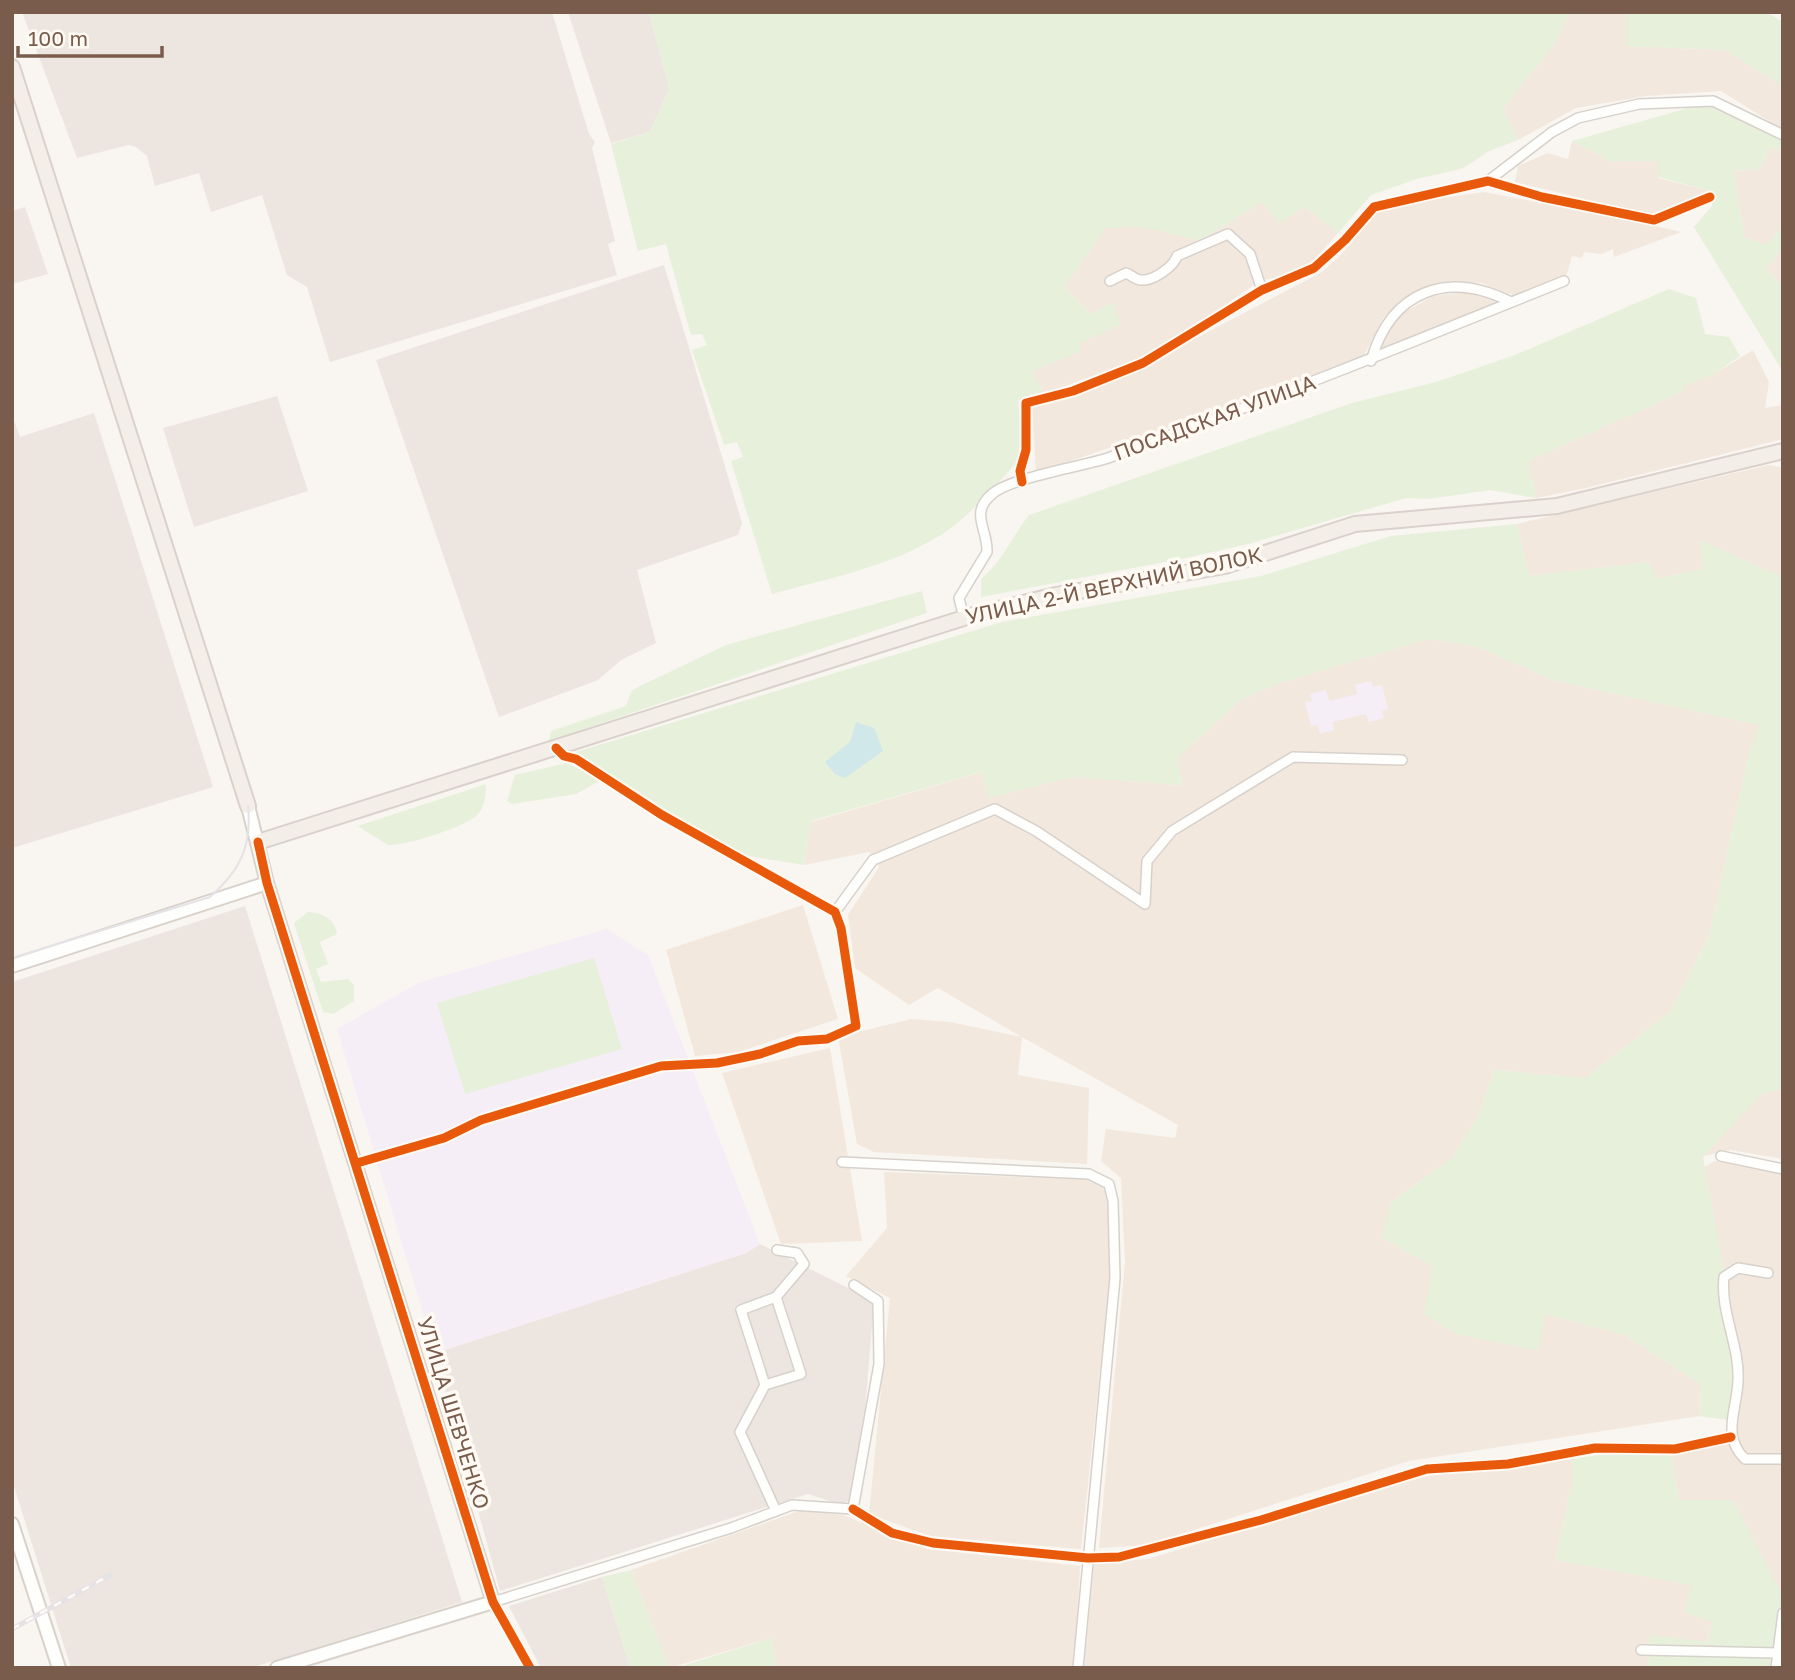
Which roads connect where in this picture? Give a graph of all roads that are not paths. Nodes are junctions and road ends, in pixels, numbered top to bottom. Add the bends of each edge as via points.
1 (12, 67) edge
2 (1783, 135) edge
3 (1488, 181) junction
4 (1710, 197) dead end
5 (1110, 281) dead end
6 (1564, 281) dead end
7 (1262, 290) junction
8 (1511, 302) junction
9 (1371, 360) junction
10 (1783, 451) edge
11 (1022, 482) junction
12 (964, 618) junction
13 (556, 748) junction
14 (1402, 760) dead end
15 (248, 806) joint
16 (258, 842) junction
17 (267, 883) junction
18 (835, 912) junction
19 (12, 965) edge
20 (1721, 1156) dead end
21 (357, 1163) junction
22 (842, 1163) dead end
23 (1783, 1169) edge
24 (777, 1250) dead end
25 (1768, 1273) dead end
26 (854, 1285) dead end
27 (776, 1297) junction
28 (765, 1385) junction
29 (1731, 1437) junction
30 (1783, 1460) edge
31 (853, 1509) junction
32 (776, 1511) junction
33 (12, 1524) edge
34 (1088, 1558) junction
35 (493, 1602) junction
36 (1783, 1613) edge
37 (1641, 1650) dead end
38 (1778, 1653) junction
39 (59, 1668) edge
40 (277, 1668) edge
41 (530, 1668) edge
42 (1078, 1668) edge
43 (1776, 1668) edge

1 - 15 main road
2 - 3 street via 1713,101 1639,104 1578,118
3 - 4 street via 1654,220
3 - 7 street via 1374,206 1314,268
5 - 7 street via 1126,273 1150,279 1177,256 1228,234 1250,254
6 - 8 street, ПОСАДСКАЯ УЛИЦА
7 - 11 street via 1143,363 1073,391 1026,403
8 - 9 street, ПОСАДСКАЯ УЛИЦА
8 - 9 street via 1486,289 1444,287 1419,295 1385,323
9 - 11 street, ПОСАДСКАЯ УЛИЦА via 1105,459
10 - 12 main road, УЛИЦА 2-Й ВЕРХНИЙ ВОЛОК via 1557,506 1355,524 1225,566 1056,595
11 - 12 street, ПОСАДСКАЯ УЛИЦА via 995,492 980,509 987,552 959,598
12 - 13 main road, УЛИЦА 2-Й ВЕРХНИЙ ВОЛОК
13 - 16 main road, УЛИЦА 2-Й ВЕРХНИЙ ВОЛОК
13 - 18 street via 662,815
14 - 18 street via 1293,757 1172,831 1147,861 1145,904 995,809 873,860
15 - 16 street, УЛИЦА ШЕВЧЕНКО
16 - 17 street, УЛИЦА ШЕВЧЕНКО
17 - 19 street
17 - 21 street, УЛИЦА ШЕВЧЕНКО
18 - 21 street via 856,1026 827,1040 798,1041 717,1063 661,1066
20 - 23 street
21 - 35 street, УЛИЦА ШЕВЧЕНКО
22 - 34 street via 1089,1174 1109,1184 1115,1278
24 - 27 street via 797,1253 804,1264
25 - 29 street via 1738,1268 1724,1277 1722,1293 1739,1379
26 - 31 street via 878,1301 879,1364
27 - 28 street via 741,1310
27 - 28 street via 801,1374
28 - 32 street via 740,1432
29 - 30 street via 1745,1459
29 - 34 street via 1675,1449 1595,1448 1508,1464 1427,1469 1157,1548
31 - 32 street via 792,1505
31 - 34 street via 892,1533 933,1543
32 - 35 street
33 - 39 street
34 - 42 street
35 - 40 street
35 - 41 street, УЛИЦА ШЕВЧЕНКО
36 - 38 street
37 - 38 street
38 - 43 street

